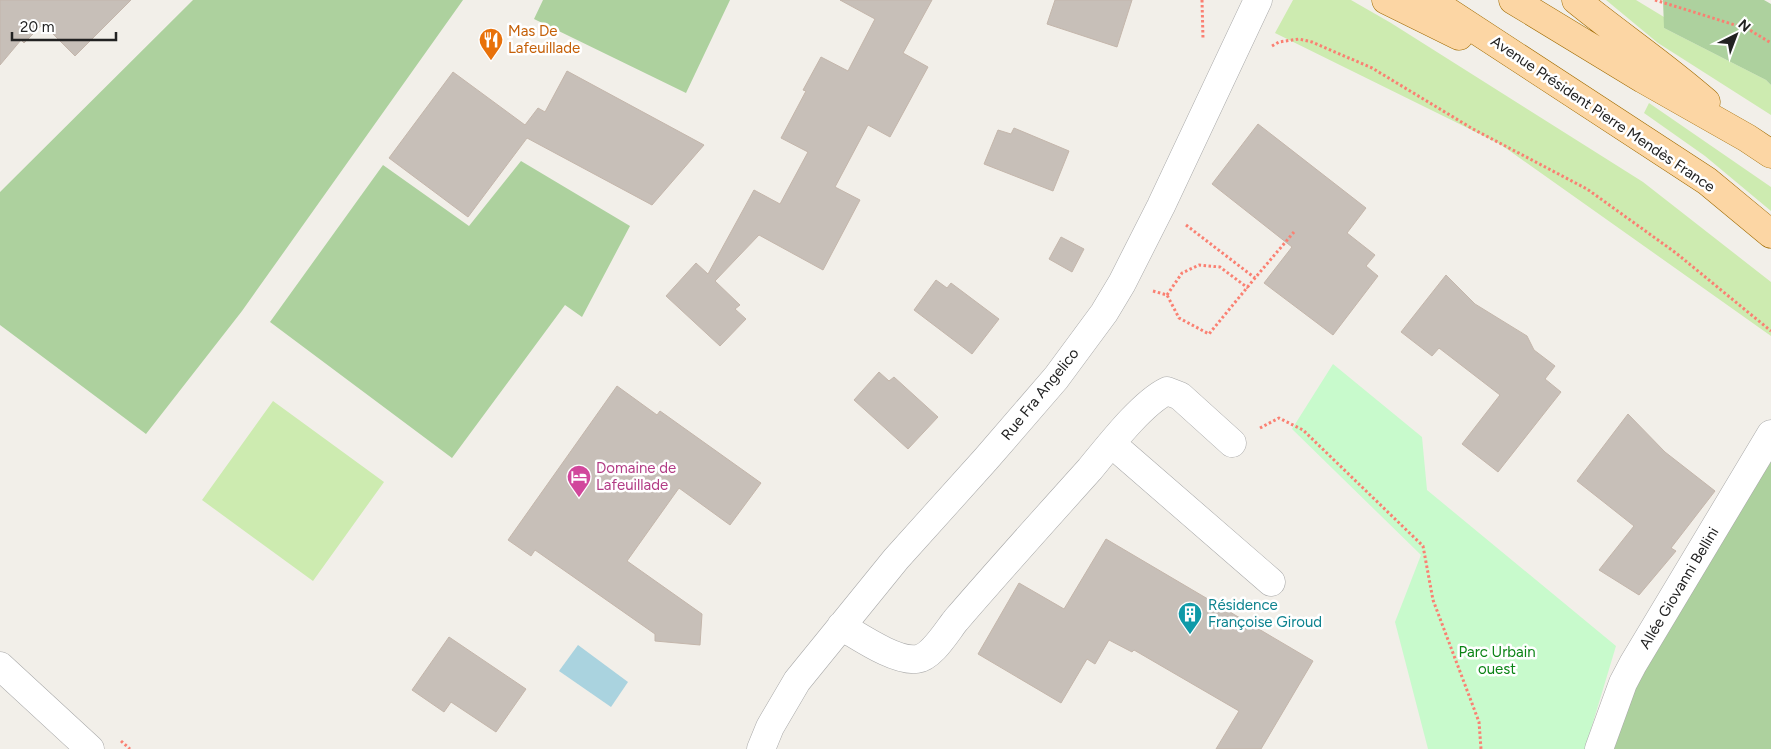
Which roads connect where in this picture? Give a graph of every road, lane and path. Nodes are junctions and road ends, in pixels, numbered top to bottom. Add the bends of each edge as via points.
1 (1258, 0) edge
2 (1386, 0) edge
3 (1430, 0) edge
4 (1513, 0) edge
5 (1576, 0) edge
6 (1655, 0) edge
7 (1240, 36) junction
8 (1771, 43) edge
9 (1581, 97) junction
10 (1747, 138) junction
11 (1771, 154) edge
12 (1161, 206) junction
13 (1294, 232) dead end
14 (1771, 234) edge
15 (1255, 278) junction
16 (1122, 283) junction
17 (1248, 288) junction
18 (1167, 295) junction
19 (1771, 331) edge
20 (1771, 434) edge
21 (1232, 443) joint
22 (1112, 444) junction
23 (1271, 582) dead end
24 (841, 626) junction
25 (0, 666) edge
26 (90, 749) edge
27 (760, 749) edge
28 (1481, 749) edge
29 (1600, 749) edge

1 - 7 street, Rue Fra Angelico
2 - 9 main road
3 - 9 main road, Avenue Président Pierre Mendès France
4 - 10 main road
5 - 10 main road via 1676,75
6 - 8 path via 1748,29
7 - 12 street, Rue Fra Angelico
7 - 19 path via 1270,47 1280,42 1305,40 1372,68 1473,130 1587,189 1676,253
9 - 14 main road, Avenue Président Pierre Mendès France via 1707,181
10 - 11 main road
12 - 15 path
12 - 16 street, Rue Fra Angelico
13 - 15 path
15 - 17 path
16 - 18 path
16 - 24 street, Rue Fra Angelico via 1056,378
17 - 18 path via 1220,267 1199,265 1182,273
17 - 18 path via 1209,334 1179,318
20 - 29 street, Allée Giovanni Bellini via 1627,676
21 - 22 street via 1180,396 1167,391 1155,397
21 - 28 path via 1279,418 1302,430 1423,546 1433,600 1479,722
22 - 23 street
22 - 24 street via 930,652 919,659 908,660
24 - 27 street, Rue Fra Angelico via 797,680
25 - 26 street

